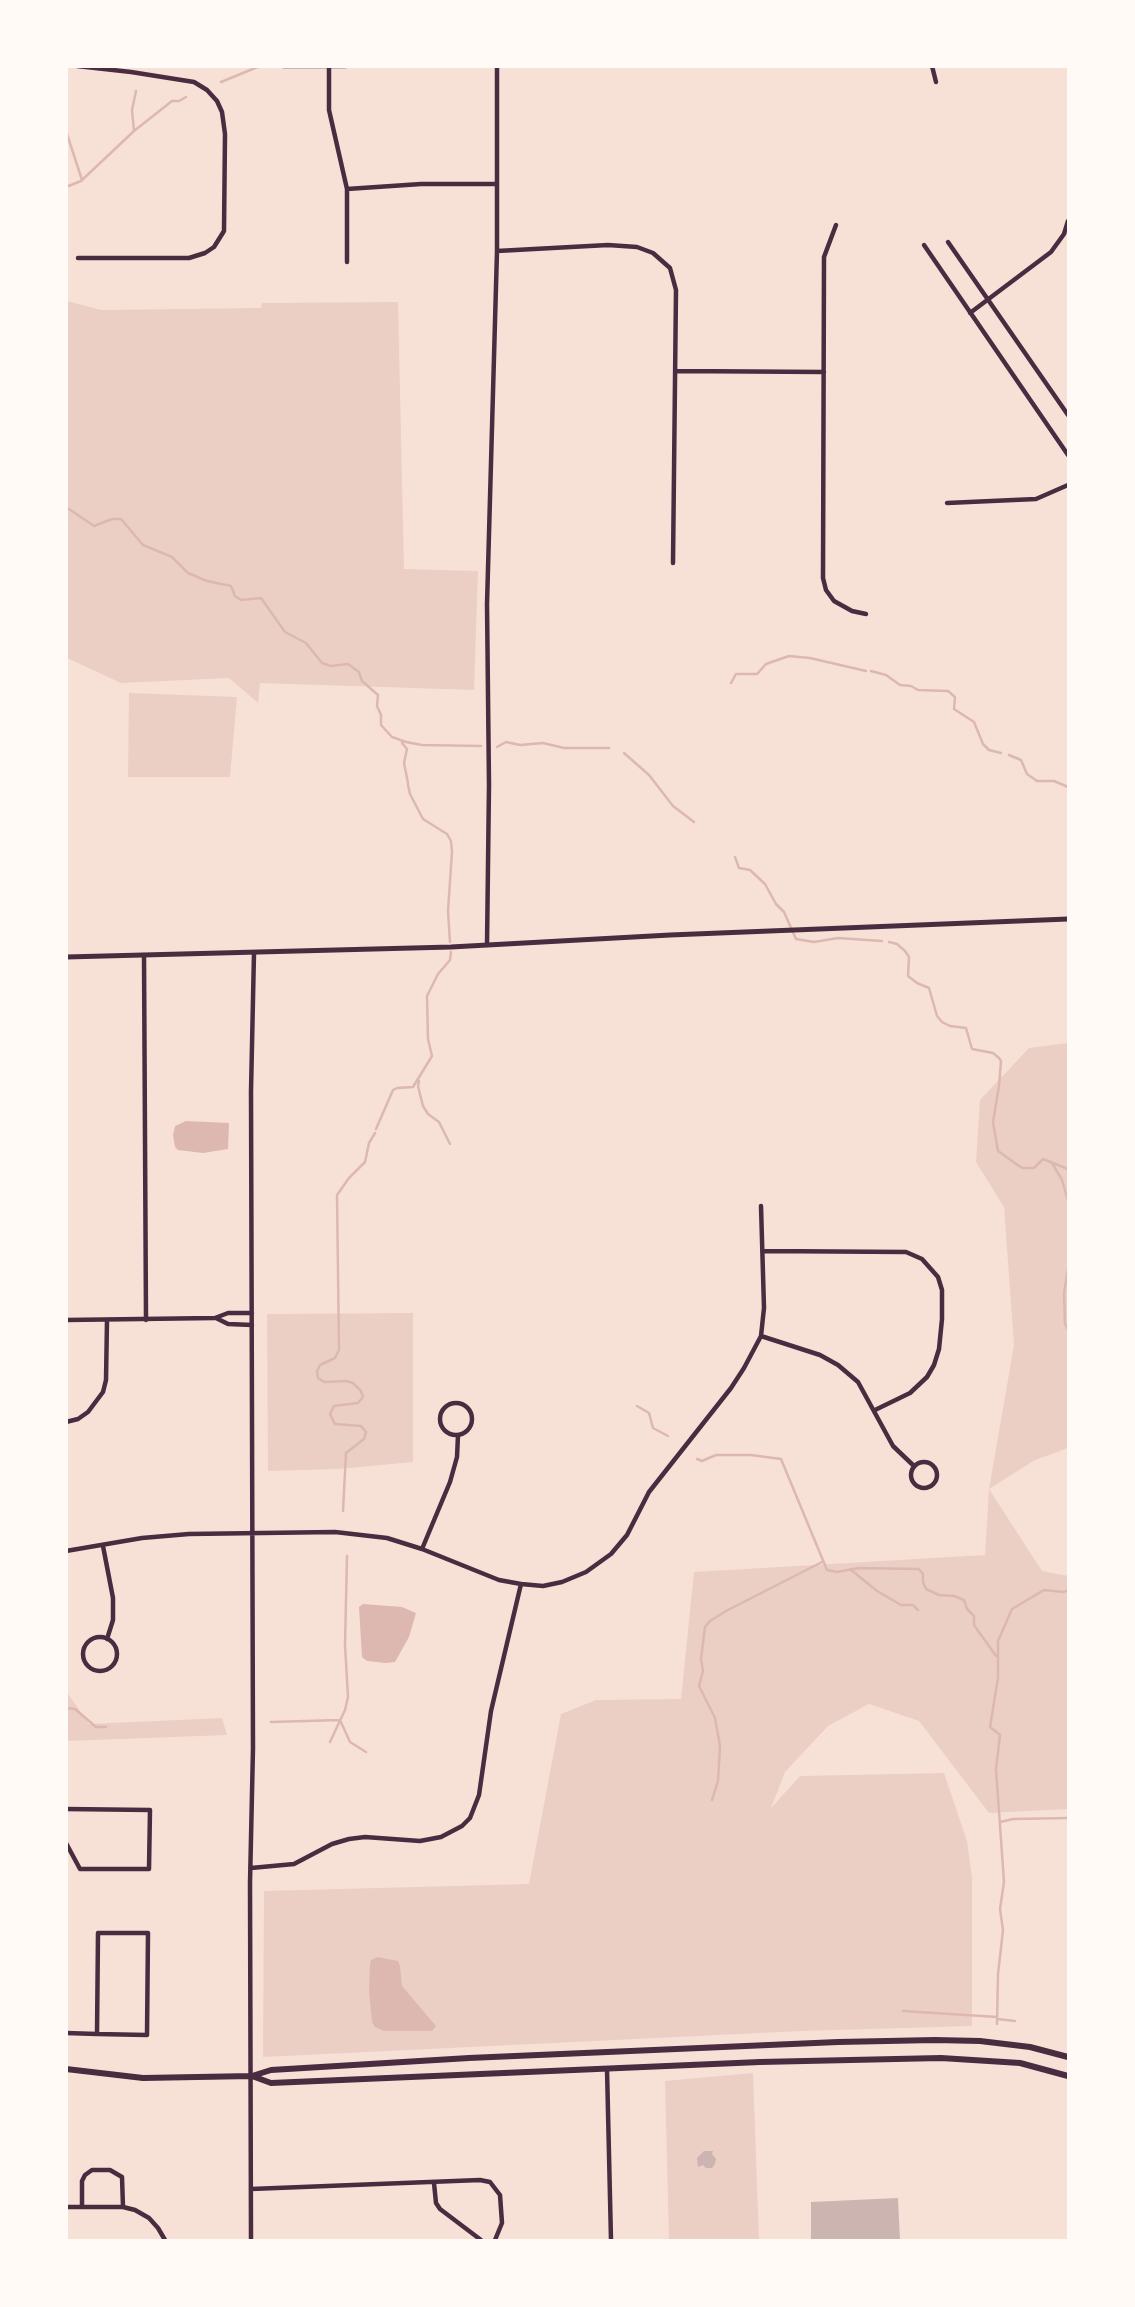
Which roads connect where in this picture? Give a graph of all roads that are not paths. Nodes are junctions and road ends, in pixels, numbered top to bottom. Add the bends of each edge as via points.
1 (77, 66) edge
2 (283, 66) edge
3 (346, 66) edge
4 (497, 66) edge
5 (932, 66) edge
6 (329, 67) edge
7 (131, 69) edge
8 (936, 82) dead end
9 (496, 184) junction
10 (347, 189) junction
11 (1069, 221) edge
12 (836, 225) dead end
13 (948, 242) dead end
14 (924, 245) dead end
15 (497, 251) junction
16 (78, 258) dead end
17 (347, 262) dead end
18 (987, 300) junction
19 (970, 313) junction
20 (676, 371) junction
21 (824, 372) junction
22 (1069, 415) edge
23 (1069, 455) edge
24 (1069, 485) edge
25 (947, 503) dead end
26 (673, 563) dead end
27 (866, 614) dead end
28 (1069, 919) edge
29 (487, 945) junction
30 (254, 953) junction
31 (144, 955) junction
32 (66, 957) edge
33 (761, 1206) dead end
34 (763, 1251) junction
35 (252, 1313) junction
36 (215, 1318) junction
37 (66, 1320) edge
38 (107, 1320) junction
39 (145, 1320) junction
40 (252, 1325) junction
41 (761, 1336) junction
42 (875, 1410) junction
43 (66, 1422) edge
44 (458, 1435) junction
45 (915, 1466) junction
46 (252, 1533) junction
47 (103, 1546) junction
48 (422, 1549) junction
49 (66, 1551) edge
50 (521, 1584) junction
51 (107, 1639) junction
52 (66, 1809) edge
53 (66, 1843) edge
54 (251, 1868) junction
55 (66, 2033) edge
56 (97, 2034) junction
57 (1069, 2057) edge
58 (607, 2069) junction
59 (66, 2070) edge
60 (252, 2076) junction
61 (1069, 2076) edge
62 (434, 2183) junction
63 (251, 2189) junction
64 (66, 2207) edge
65 (82, 2207) junction
66 (123, 2207) junction
67 (165, 2241) edge
68 (251, 2241) edge
69 (481, 2241) edge
70 (495, 2241) edge
71 (611, 2241) edge

1 - 7 street
2 - 6 street
3 - 6 street
4 - 9 street
5 - 8 street
6 - 10 street via 330,110
7 - 16 street via 194,82 217,102 225,134 224,231 209,251 189,258
9 - 10 street
9 - 15 street
10 - 17 street
11 - 18 street via 1051,252
12 - 21 street via 824,257
13 - 18 street
14 - 19 street
15 - 20 street via 624,245 653,253 670,268 675,281
15 - 29 street via 487,587
18 - 19 street
18 - 22 street
19 - 23 street
20 - 21 street
20 - 26 street
21 - 27 street via 823,578 834,601
24 - 25 street via 1036,499
28 - 29 street
29 - 30 street
30 - 31 street
30 - 35 street
31 - 32 street
31 - 39 street
33 - 34 street
34 - 41 street
34 - 42 street via 906,1252 922,1259 938,1277 942,1319 934,1365 910,1393
35 - 36 street
35 - 40 street
36 - 39 street
36 - 40 street
37 - 38 street
38 - 39 street
38 - 43 street via 103,1392 88,1412
40 - 46 street
41 - 42 street via 838,1365 858,1382
41 - 50 street via 744,1368 649,1492 627,1535 611,1554 562,1582
42 - 45 street via 893,1446
44 - 44 street via 469,1429 473,1418 466,1405 454,1402 445,1406 439,1418 445,1431
44 - 48 street via 450,1482
45 - 45 street via 911,1477 916,1485 925,1488 934,1483 937,1475 932,1464
46 - 47 street via 142,1538
46 - 48 street via 335,1532 387,1538
46 - 54 street
47 - 49 street
47 - 51 street via 113,1598
48 - 50 street via 499,1580
50 - 54 street via 470,1818 441,1837 419,1841 349,1839 294,1864
51 - 51 street via 91,1641 84,1650 85,1661 93,1669 103,1671 115,1661 115,1646
52 - 53 street via 150,1810 149,1869 80,1869
54 - 60 street
55 - 56 street
56 - 56 street via 147,2035 148,1933 98,1933
57 - 60 main road via 980,2041 852,2042 375,2063 271,2070
58 - 60 main road via 271,2083
58 - 61 main road via 978,2059 1020,2063
58 - 71 street
59 - 60 main road via 143,2078
60 - 63 street
62 - 63 street
62 - 69 street via 436,2203
62 - 70 street via 490,2182 501,2201 502,2223
63 - 68 street
64 - 65 street
65 - 66 street
65 - 66 street via 85,2175 110,2170 122,2177
66 - 67 street via 149,2218

